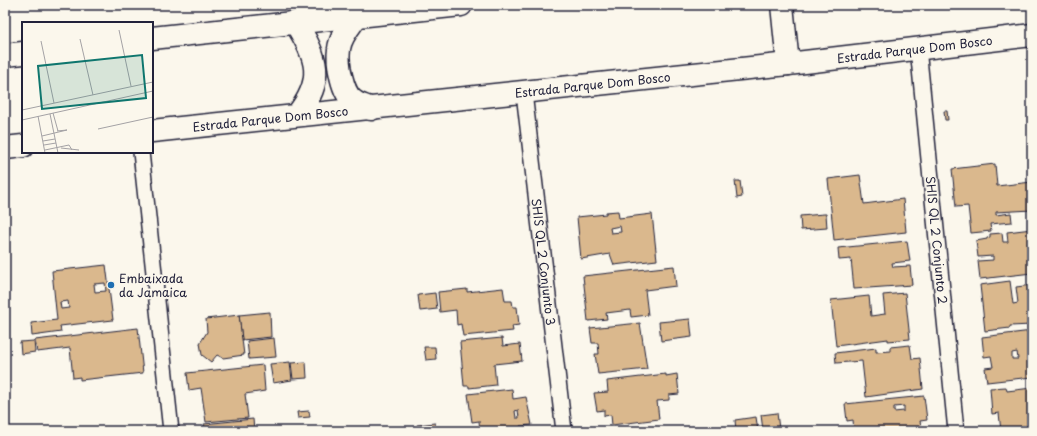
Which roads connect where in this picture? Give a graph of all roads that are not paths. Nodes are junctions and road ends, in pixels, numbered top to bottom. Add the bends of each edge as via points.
1 (461, 5) edge
2 (782, 5) edge
3 (357, 16) junction
4 (295, 22) junction
5 (1032, 35) edge
6 (153, 38) edge
7 (918, 48) junction
8 (22, 53) edge
9 (5, 55) edge
10 (788, 64) junction
11 (524, 92) junction
12 (371, 109) junction
13 (297, 115) junction
14 (153, 131) edge
15 (22, 146) edge
16 (5, 148) edge
17 (141, 153) edge
18 (171, 431) edge
19 (564, 431) edge
20 (956, 431) edge

1 - 3 main road
2 - 10 main road
3 - 4 main road
3 - 12 main road via 344,34 339,48 340,69 343,86 352,101
4 - 6 main road
4 - 13 main road via 307,41 315,74 312,93
5 - 7 main road, Estrada Parque Dom Bosco
7 - 10 main road, Estrada Parque Dom Bosco
7 - 20 street, SHIS QL 2 Conjunto 2
8 - 9 main road
10 - 11 main road, Estrada Parque Dom Bosco
11 - 12 main road, Estrada Parque Dom Bosco
11 - 19 street, SHIS QL 2 Conjunto 3
12 - 13 main road, Estrada Parque Dom Bosco
13 - 14 main road, Estrada Parque Dom Bosco
15 - 16 main road
17 - 18 street

